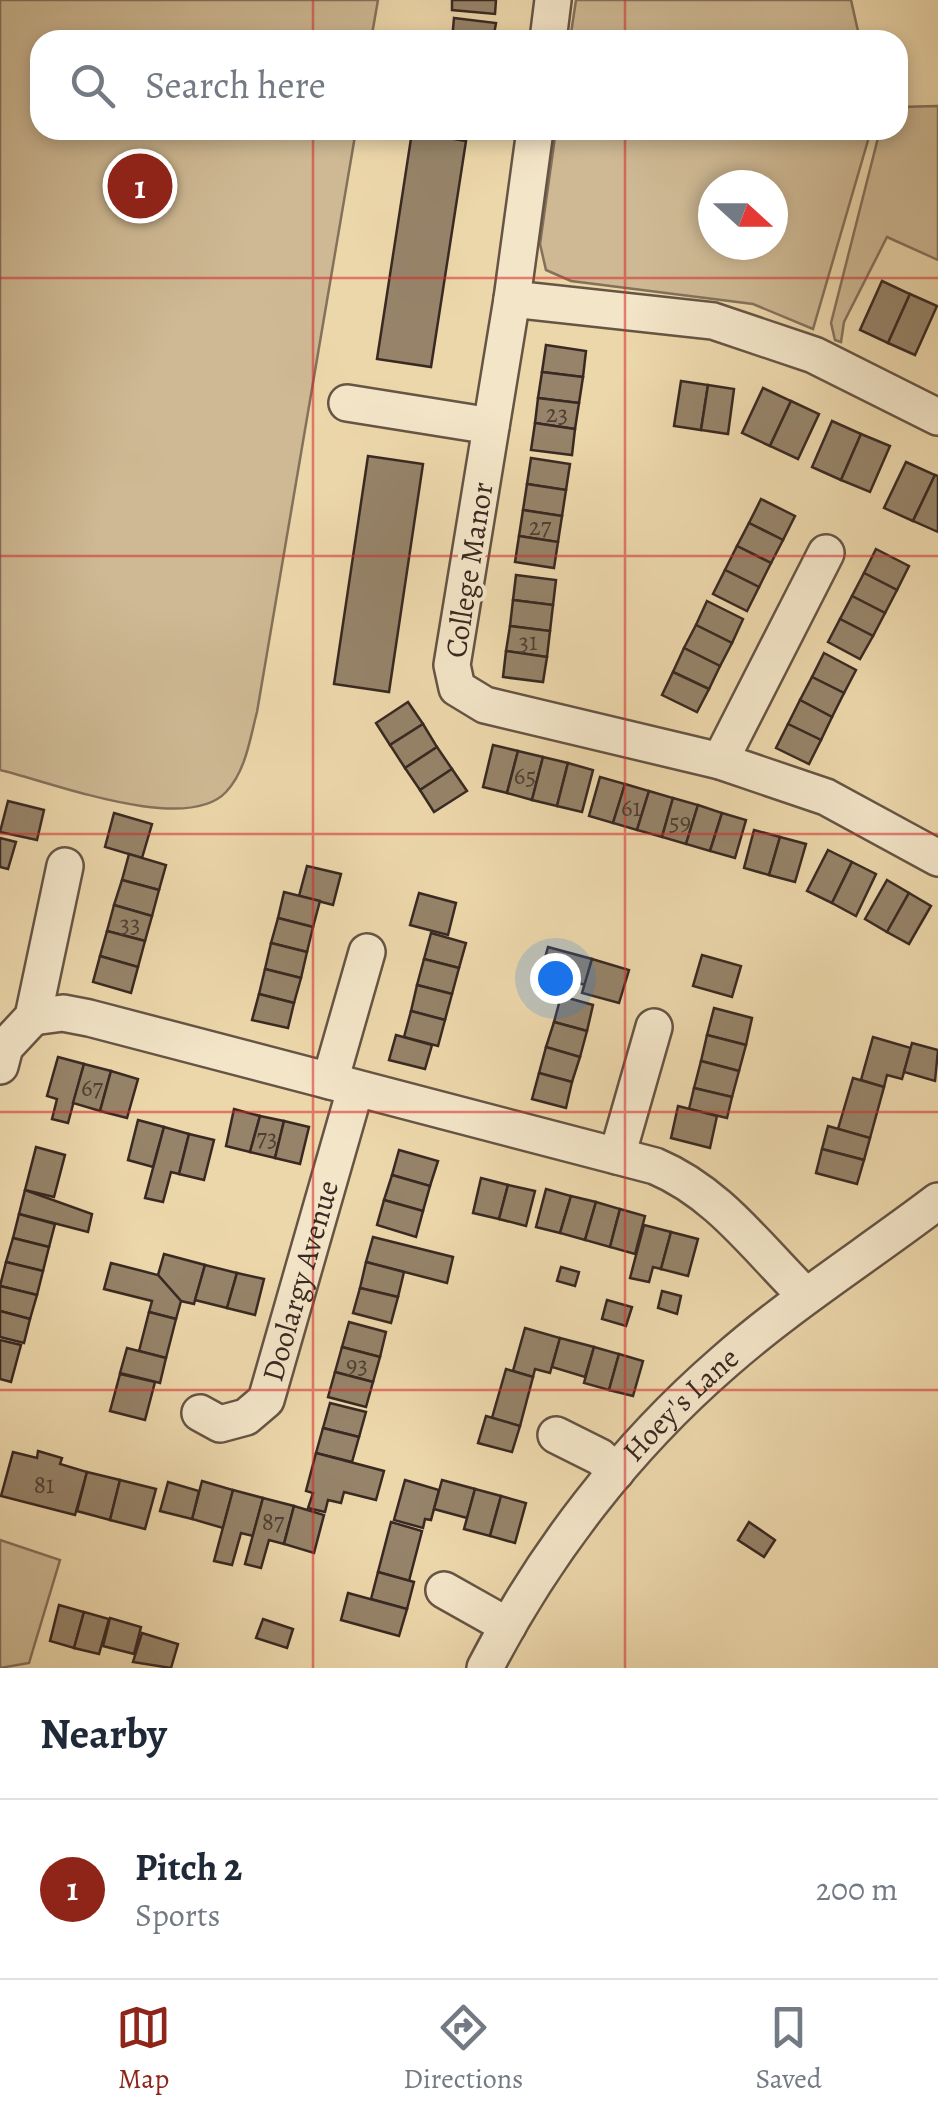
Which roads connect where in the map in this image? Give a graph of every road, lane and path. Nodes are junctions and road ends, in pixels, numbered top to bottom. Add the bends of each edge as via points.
1 (553, 0) edge
2 (549, 30) edge
3 (534, 140) edge
4 (512, 300) junction
5 (347, 403) dead end
6 (938, 417) edge
7 (491, 426) junction
8 (826, 552) dead end
9 (720, 761) junction
10 (938, 858) edge
11 (65, 866) dead end
12 (367, 952) dead end
13 (33, 1017) junction
14 (654, 1027) dead end
15 (0, 1066) edge
16 (343, 1085) junction
17 (617, 1156) junction
18 (938, 1201) edge
19 (806, 1296) junction
20 (200, 1413) dead end
21 (556, 1435) dead end
22 (616, 1472) junction
23 (444, 1590) dead end
24 (508, 1626) junction
25 (485, 1668) edge

1 - 2 street
3 - 4 street, College Manor
4 - 6 street via 713,320 814,356
4 - 7 street, College Manor
5 - 7 street
7 - 9 street, College Manor via 452,665 457,688 485,705
8 - 9 street
9 - 10 street, College Manor via 826,798
11 - 13 street
12 - 16 street, Doolargy Avenue
13 - 15 street via 5,1047
13 - 16 street via 63,1012
14 - 17 street
16 - 17 street
16 - 20 street, Doolargy Avenue via 266,1400 246,1417 220,1424
17 - 19 street via 682,1178 730,1214
18 - 19 street, Hoey's Lane
19 - 22 street, Hoey's Lane via 673,1408
21 - 22 street
22 - 24 street, Hoey's Lane
23 - 24 street
24 - 25 street, Hoey's Lane

